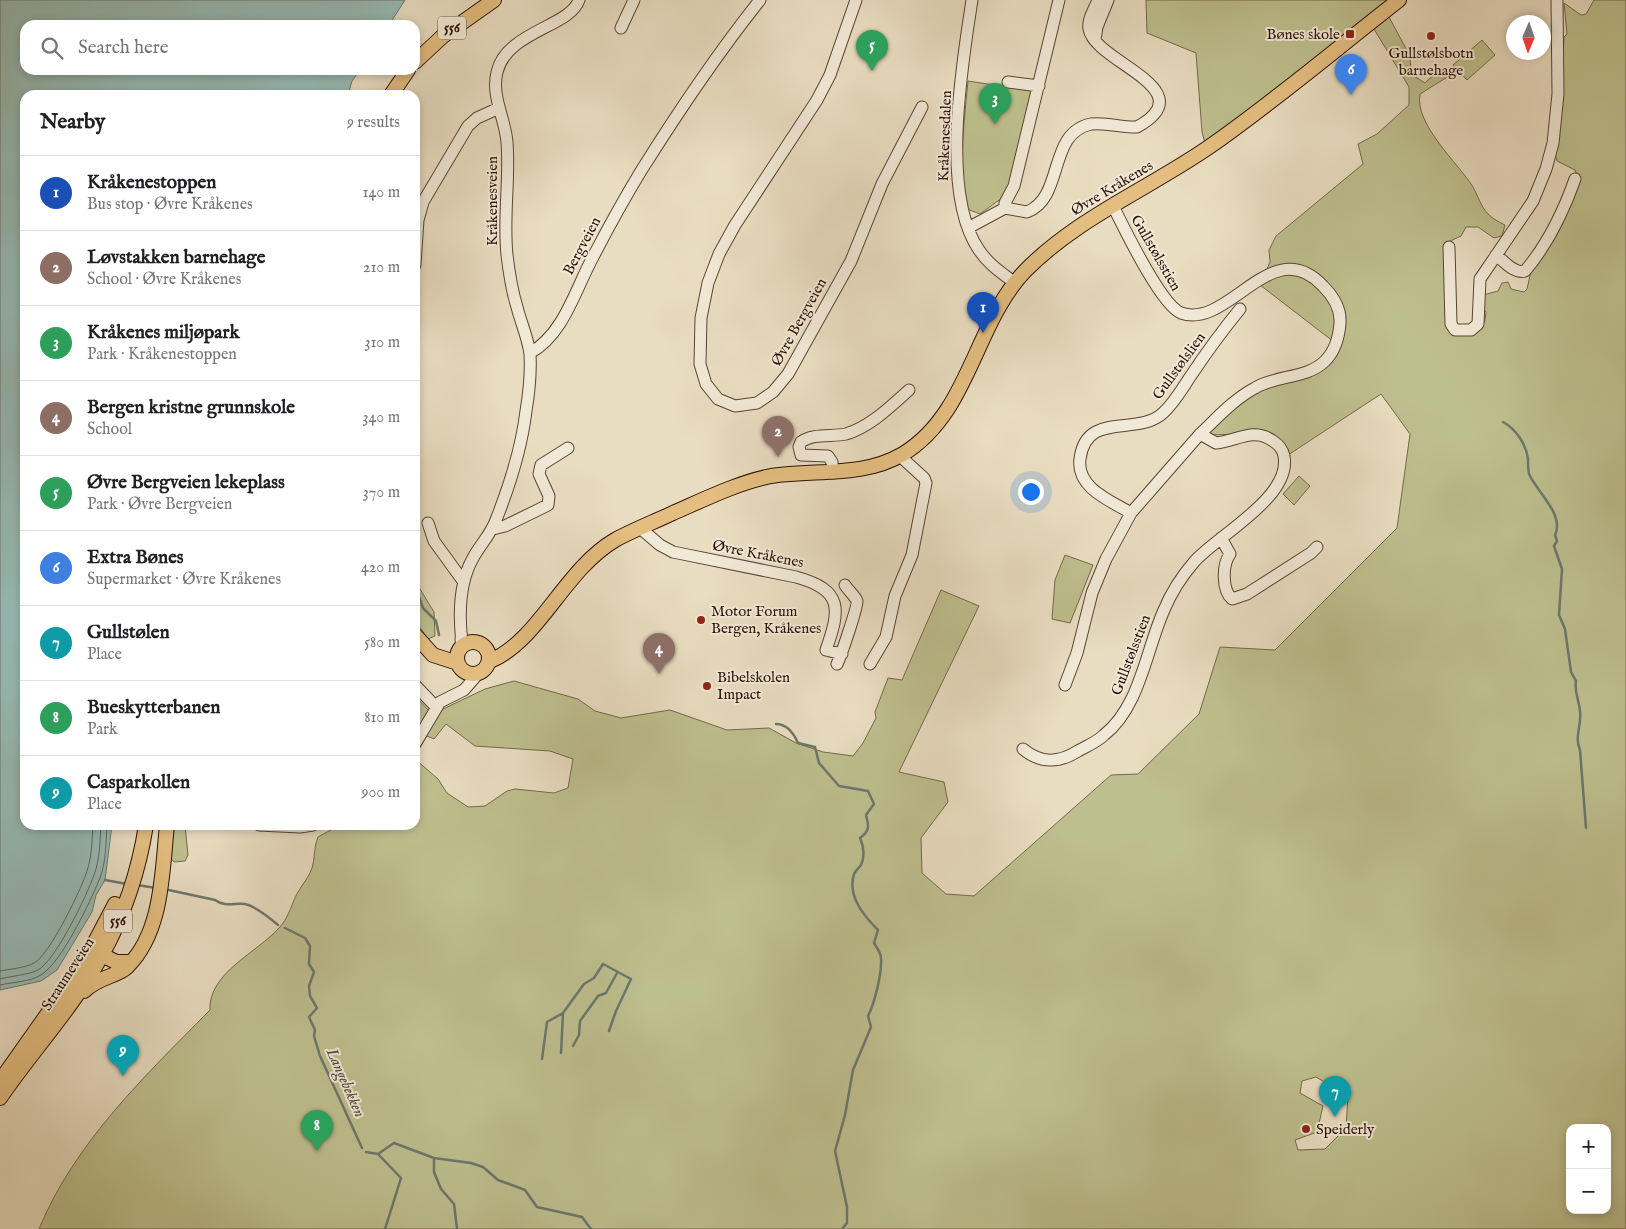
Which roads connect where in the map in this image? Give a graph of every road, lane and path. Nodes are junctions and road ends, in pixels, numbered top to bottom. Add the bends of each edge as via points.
1 (494, 0) edge
2 (579, 0) edge
3 (634, 0) edge
4 (760, 0) edge
5 (856, 0) edge
6 (972, 0) edge
7 (1059, 0) edge
8 (1098, 0) edge
9 (1108, 0) edge
10 (1399, 0) edge
11 (1557, 0) edge
12 (621, 28) dead end
13 (1095, 40) junction
14 (420, 57) edge
15 (405, 75) edge
16 (1008, 82) dead end
17 (1039, 86) junction
18 (394, 90) edge
19 (922, 107) dead end
20 (499, 108) junction
21 (1575, 179) dead end
22 (1113, 206) junction
23 (1005, 208) junction
24 (420, 211) edge
25 (968, 228) junction
26 (1449, 247) dead end
27 (1496, 255) junction
28 (1015, 283) junction
29 (1240, 309) dead end
30 (530, 353) junction
31 (909, 390) dead end
32 (1200, 434) junction
33 (568, 448) dead end
34 (900, 456) junction
35 (833, 473) junction
36 (1131, 513) junction
37 (428, 523) dead end
38 (640, 528) junction
39 (493, 529) junction
40 (1221, 538) junction
41 (1317, 547) dead end
42 (463, 581) junction
43 (845, 585) dead end
44 (420, 641) edge
45 (462, 647) junction
46 (489, 655) junction
47 (870, 664) dead end
48 (472, 674) junction
49 (1065, 685) dead end
50 (420, 690) edge
51 (436, 707) junction
52 (420, 735) edge
53 (1023, 749) dead end
54 (140, 830) edge
55 (145, 830) edge
56 (166, 830) edge
57 (102, 955) junction
58 (86, 961) junction
59 (132, 962) junction
60 (67, 1007) junction
61 (0, 1081) edge
62 (0, 1098) edge

1 - 14 main road, 556 via 448,32
2 - 20 street, Kråkenesveien via 573,10 525,38 504,56 496,78
3 - 12 street
4 - 30 street, Bergveien via 705,73 654,151 603,237 562,319 546,341
5 - 19 street, Øvre Bergveien via 830,75 817,100 735,225 708,283 701,318 700,364 706,384 718,399 735,406 757,403 773,392 788,374 851,261 882,184
6 - 25 street, Kråkenesdalen via 963,58 956,155 957,187
7 - 17 street
8 - 13 street via 1088,28
9 - 13 street
10 - 22 main road, Øvre Kråkenes via 1266,106 1208,147
11 - 27 street via 1558,94 1553,143 1533,200
13 - 23 street via 1146,80 1158,95 1159,106 1137,127 1096,124 1079,129 1062,150 1043,202 1026,212
15 - 18 main road
16 - 17 street
17 - 23 street via 1014,186 1004,203
20 - 24 street via 468,126 427,193
20 - 30 street, Kråkenesveien via 507,146 507,258 516,306
21 - 27 street via 1546,244 1525,271 1513,269
22 - 28 main road, Øvre Kråkenes via 1082,223
22 - 32 street, Gullstølsstien via 1167,303 1179,312 1191,316 1204,314 1257,280 1275,272 1292,270 1319,281 1337,306 1340,321 1338,338 1324,362 1306,372 1255,387
23 - 25 street
25 - 28 street, Kråkenesdalen via 984,257
26 - 27 street via 1450,324 1455,330 1476,328 1480,279
28 - 34 main road, Øvre Kråkenes via 956,397 941,419
29 - 36 street, Gullstølslien via 1163,413 1142,424 1103,428 1085,442 1079,461 1088,485
30 - 39 street via 524,423
31 - 35 street via 856,430 828,437 809,437 801,442 802,455 828,456
32 - 36 street
32 - 40 street, Gullstølsstien via 1216,443 1254,433 1266,436 1278,444 1284,456 1284,466 1265,503
33 - 39 street via 541,466 538,474 549,496 548,505
34 - 35 main road, Øvre Kråkenes via 872,467
34 - 47 street via 926,483 915,545 896,596 886,637
35 - 38 main road, Øvre Kråkenes via 756,479
36 - 49 street via 1092,593 1077,653
37 - 42 street via 434,540
38 - 43 street, Øvre Kråkenes via 673,552 796,577 822,588 836,608 835,627 826,650 840,659 857,610 857,601
38 - 46 main road, Øvre Kråkenes via 607,545 587,561 526,633
39 - 42 street via 473,557
40 - 41 street via 1230,554 1225,576 1226,589 1232,599 1248,594
40 - 53 street, Gullstølsstien via 1194,562 1176,586 1164,610 1140,681 1127,707 1105,735 1065,759 1049,761 1032,756
42 - 45 street
44 - 45 main road via 433,655
45 - 46 main road via 480,643
45 - 48 main road
46 - 48 main road via 485,670
48 - 51 street via 470,685
50 - 51 street
51 - 52 street
54 - 58 main road, Straumeveien / 556 via 118,900
55 - 57 main road, Straumeveien / 556 via 127,900
56 - 59 main road via 157,908
57 - 58 main road
57 - 59 main road via 116,962
57 - 60 main road, Straumeveien / 556
58 - 61 main road, Straumeveien / 556
59 - 60 main road via 123,970 96,981
60 - 62 main road, Straumeveien / 556

